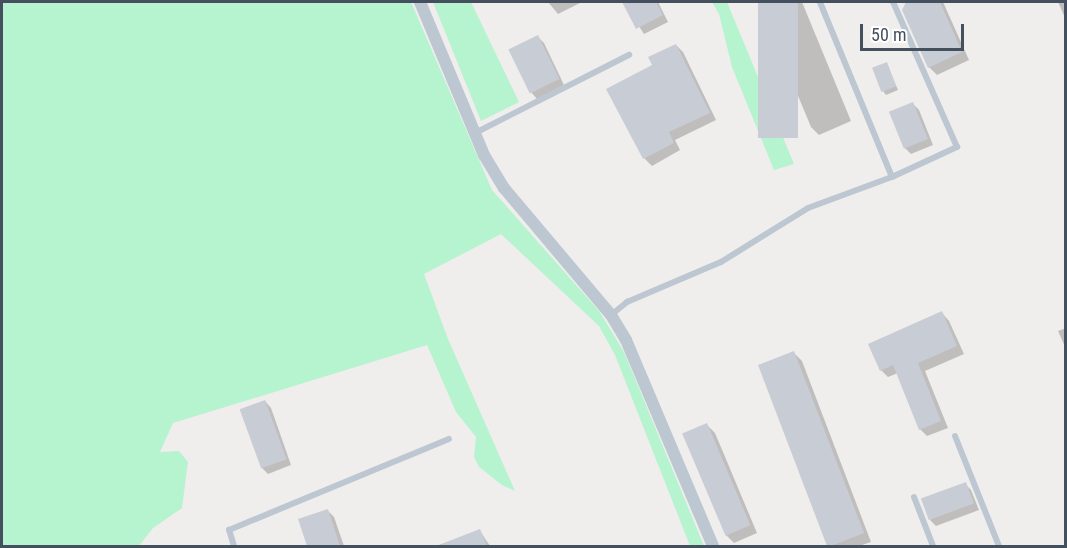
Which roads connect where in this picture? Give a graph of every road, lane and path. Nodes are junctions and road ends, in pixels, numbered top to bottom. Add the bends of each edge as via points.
1 (420, 2) edge
2 (820, 2) edge
3 (893, 2) edge
4 (629, 55) dead end
5 (475, 134) junction
6 (891, 177) junction
7 (611, 315) junction
8 (955, 436) dead end
9 (449, 439) dead end
10 (914, 497) dead end
11 (234, 546) edge
12 (713, 546) edge
13 (933, 546) edge
14 (999, 546) edge

1 - 5 street
2 - 6 lane
3 - 6 lane via 957,147
4 - 5 lane
5 - 7 street via 504,188
6 - 7 lane via 808,208 721,262 627,302
7 - 12 street via 626,340
8 - 14 lane
9 - 11 lane via 229,530
10 - 13 lane

